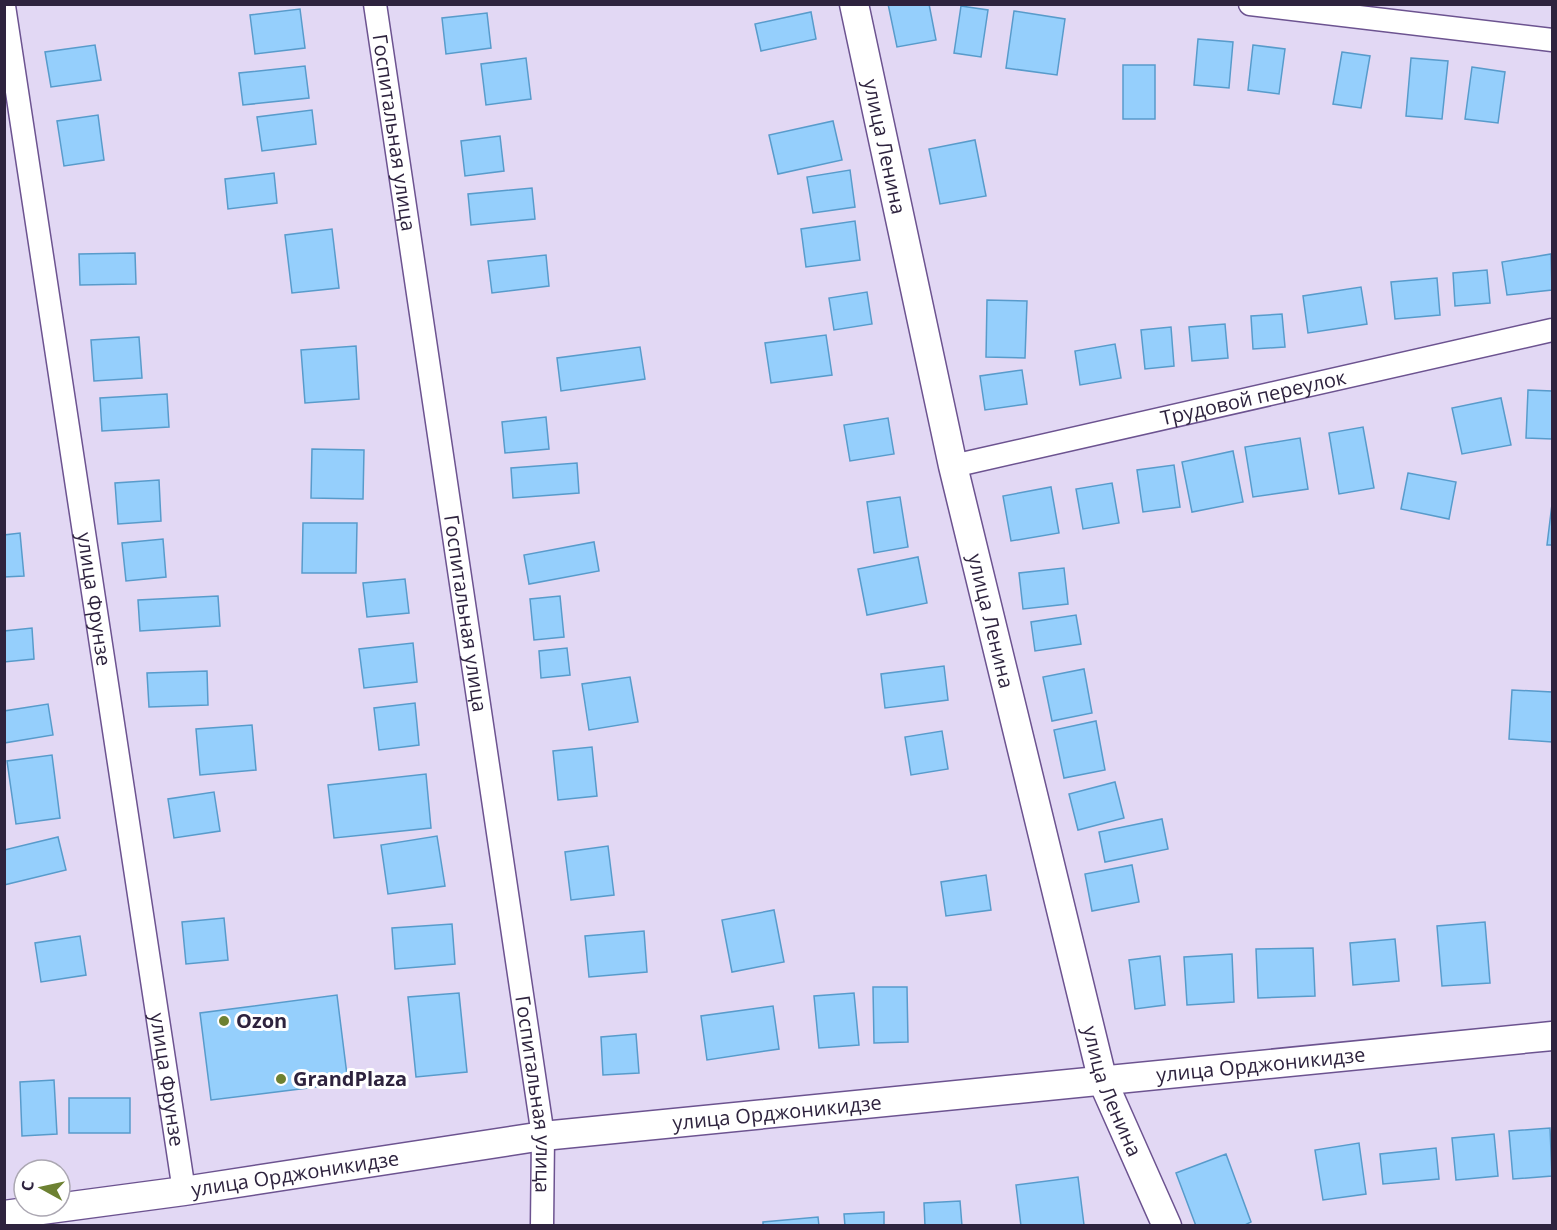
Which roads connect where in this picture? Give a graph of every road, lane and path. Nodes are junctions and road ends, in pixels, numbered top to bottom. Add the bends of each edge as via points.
1 (375, 4) edge
2 (854, 4) edge
3 (1250, 4) edge
4 (4, 6) edge
5 (1552, 40) edge
6 (1552, 330) edge
7 (953, 466) junction
8 (1552, 1036) edge
9 (1103, 1082) junction
10 (543, 1136) junction
11 (184, 1191) junction
12 (4, 1215) edge
13 (542, 1226) edge
14 (1167, 1226) edge

1 - 10 street, Госпитальная улица
2 - 7 street, улица Ленина
3 - 5 street
4 - 11 street, улица Фрунзе
6 - 7 street, Трудовой переулок
7 - 9 street, улица Ленина
8 - 9 street, улица Орджоникидзе
9 - 10 street, улица Орджоникидзе
9 - 14 street, улица Ленина
10 - 11 street, улица Орджоникидзе
10 - 13 street, Госпитальная улица
11 - 12 street, улица Орджоникидзе

